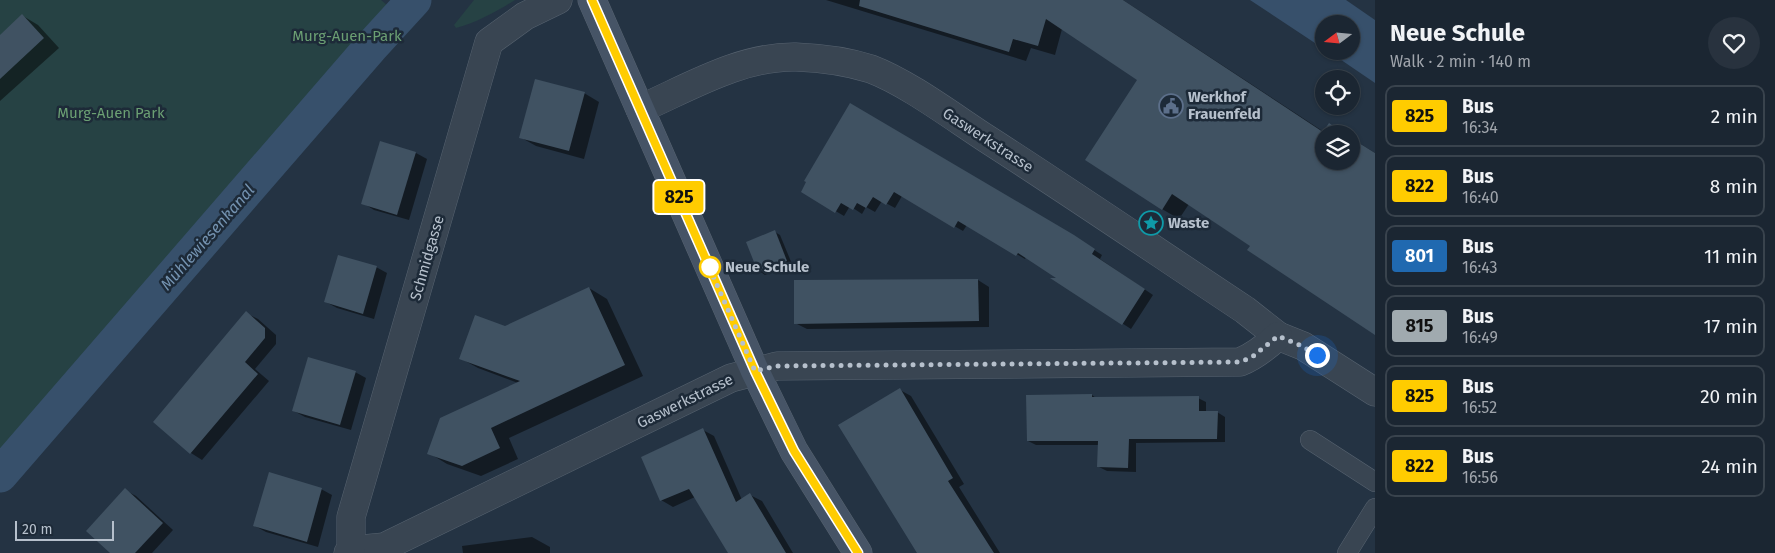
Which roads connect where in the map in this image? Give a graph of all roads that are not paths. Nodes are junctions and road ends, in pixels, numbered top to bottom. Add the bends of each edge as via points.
1 (558, 0) edge
2 (592, 0) edge
3 (640, 109) junction
4 (1278, 336) junction
5 (743, 374) junction
6 (1375, 392) edge
7 (1310, 440) dead end
8 (1375, 482) edge
9 (1375, 508) edge
10 (349, 551) edge
11 (858, 553) edge
12 (1347, 553) edge

1 - 10 street, Schmidgasse via 525,16 489,42 351,517
2 - 3 main road
3 - 4 street, Gaswerkstrasse via 742,65 768,60 795,57 836,60 872,70 909,89 997,145 1246,310
3 - 5 main road
4 - 5 street, Gaswerkstrasse via 1252,357 1240,362 777,366
4 - 6 street, Gaswerkstrasse via 1302,346
5 - 10 street, Gaswerkstrasse via 384,546
5 - 11 main road
7 - 8 lane
9 - 12 lane

